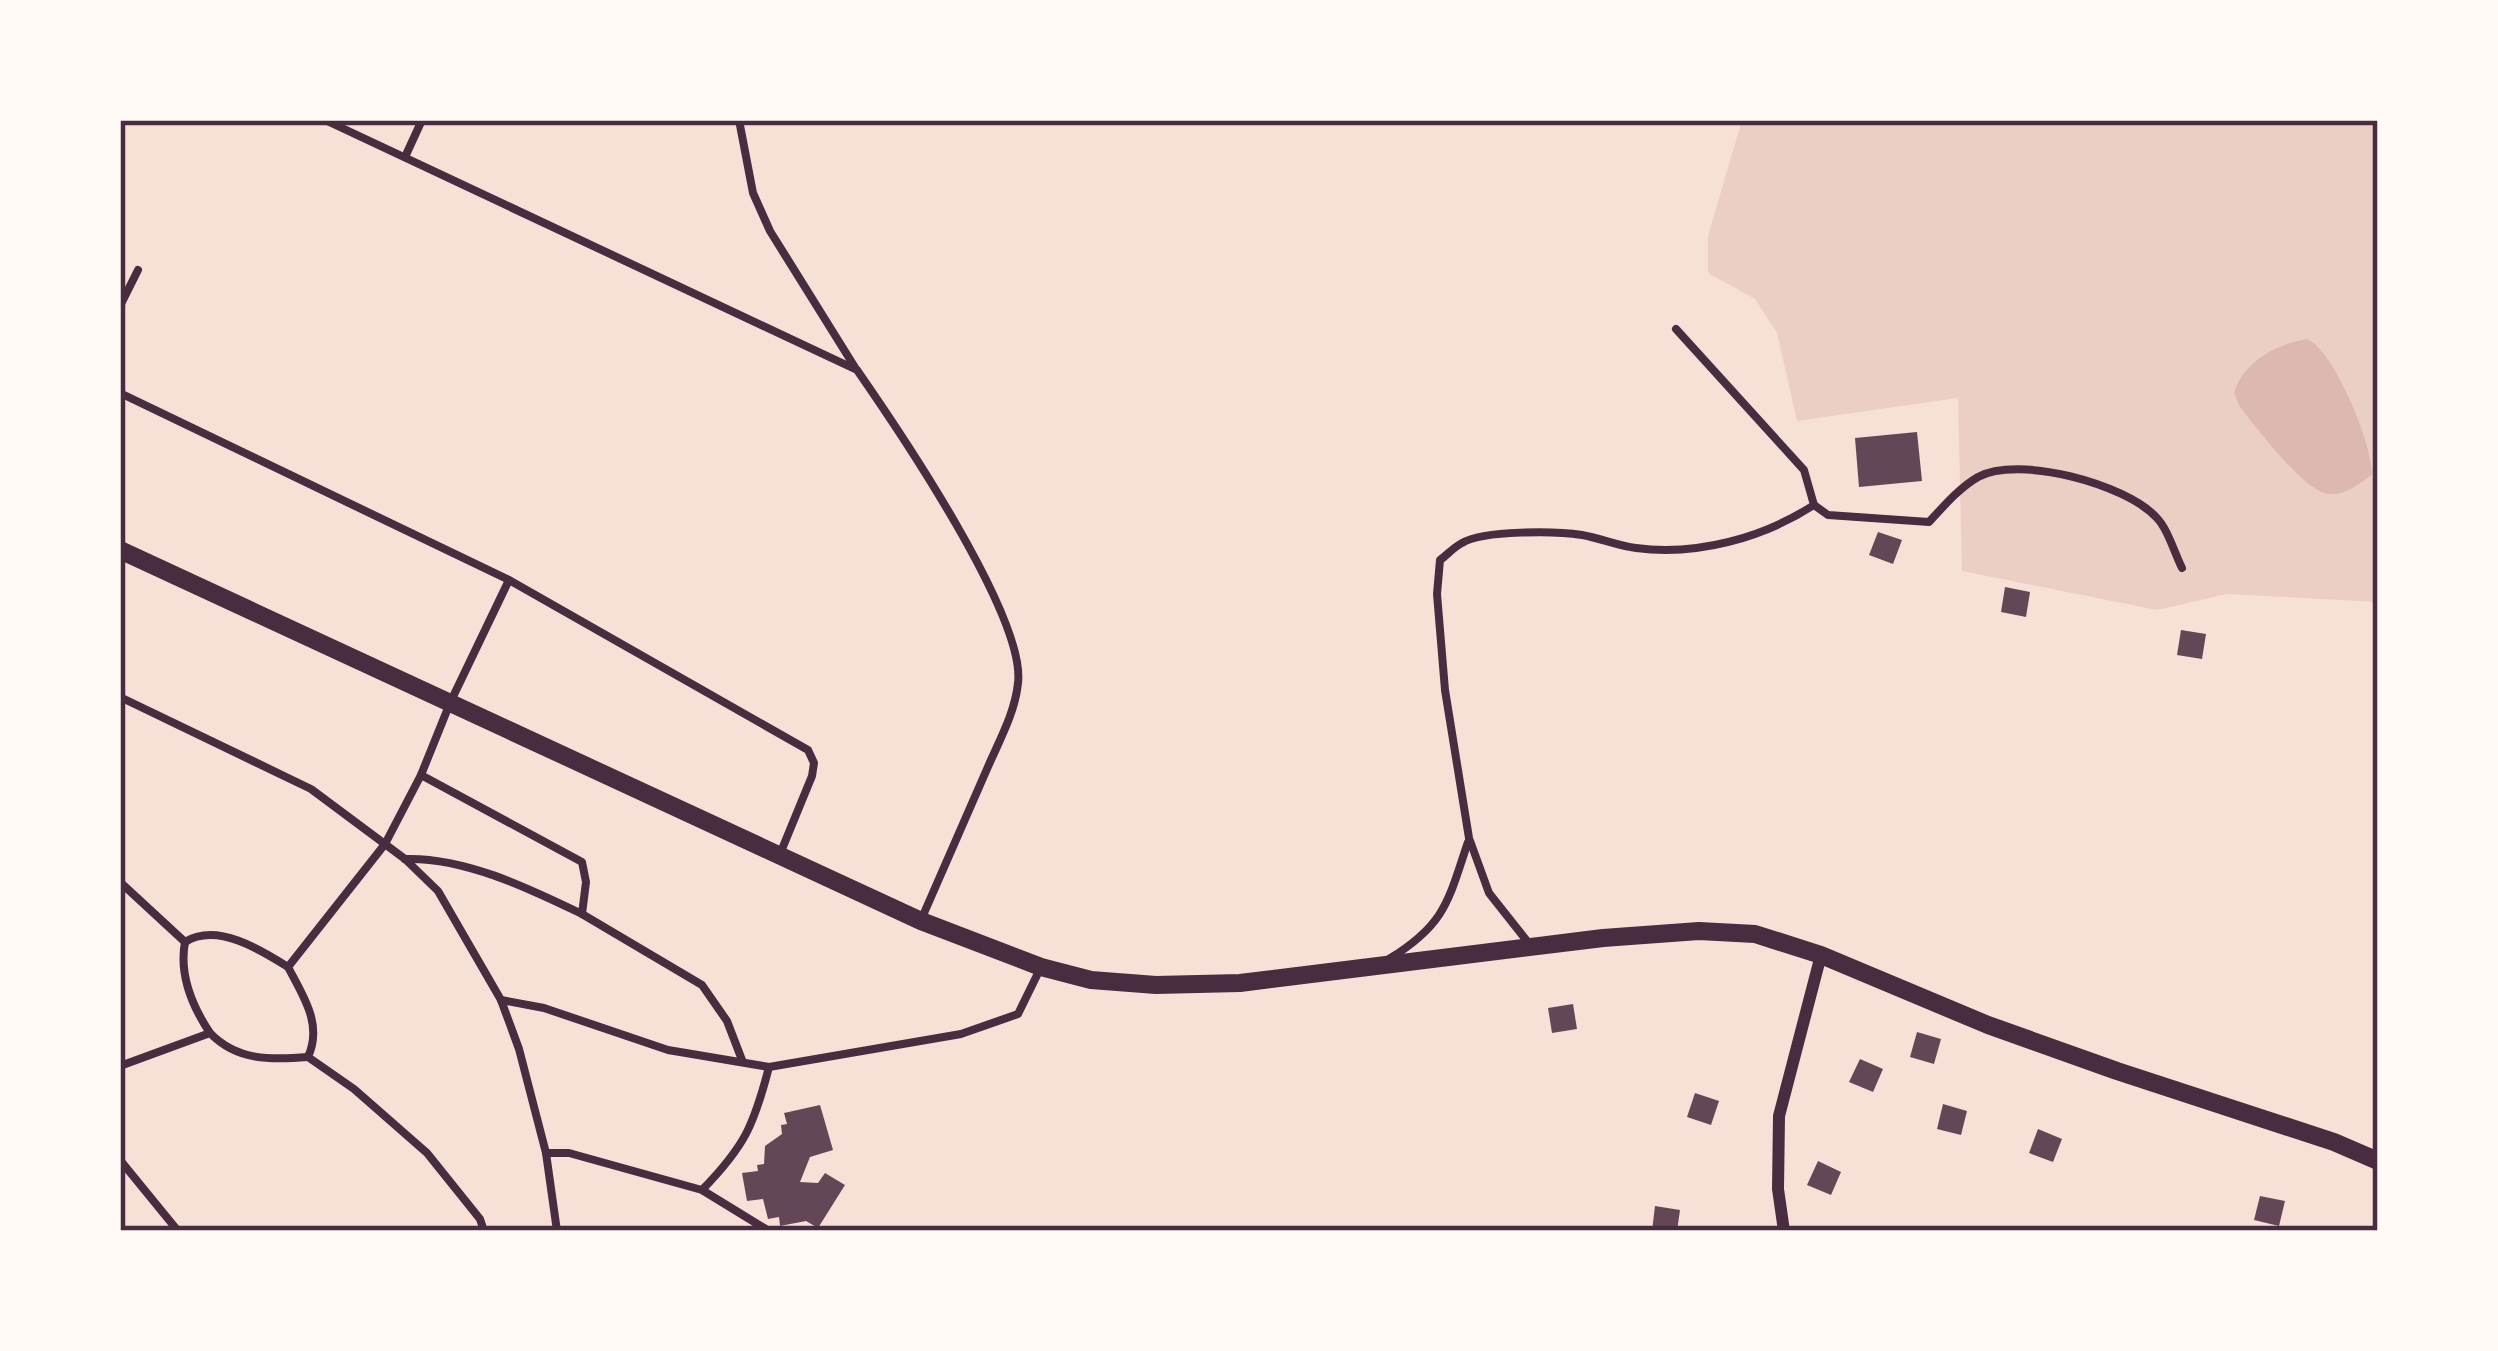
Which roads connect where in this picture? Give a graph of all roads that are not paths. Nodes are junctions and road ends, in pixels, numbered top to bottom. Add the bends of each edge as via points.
1 (325, 120) edge
2 (422, 120) edge
3 (739, 120) edge
4 (405, 157) junction
5 (138, 270) dead end
6 (120, 306) edge
7 (1676, 329) dead end
8 (856, 370) junction
9 (120, 393) edge
10 (1814, 506) junction
11 (120, 550) edge
12 (2182, 568) dead end
13 (509, 580) junction
14 (120, 697) edge
15 (450, 703) junction
16 (421, 775) junction
17 (1469, 838) junction
18 (385, 844) junction
19 (780, 856) junction
20 (405, 859) junction
21 (120, 882) edge
22 (582, 914) junction
23 (921, 921) junction
24 (185, 941) junction
25 (1532, 947) junction
26 (1821, 955) junction
27 (1378, 966) junction
28 (288, 967) junction
29 (1041, 967) junction
30 (501, 1000) junction
31 (210, 1033) junction
32 (308, 1057) junction
33 (742, 1062) junction
34 (120, 1066) edge
35 (770, 1067) junction
36 (546, 1153) junction
37 (120, 1160) edge
38 (2378, 1161) edge
39 (702, 1190) junction
40 (178, 1231) edge
41 (484, 1231) edge
42 (557, 1231) edge
43 (769, 1231) edge
44 (1784, 1231) edge

1 - 4 lane
2 - 4 lane
3 - 8 lane via 753,193 770,231
4 - 8 lane
5 - 6 lane
7 - 10 lane via 1804,470
8 - 23 lane via 993,592 1019,668 1012,711
9 - 13 lane
10 - 12 lane via 1828,515 1929,522 1974,479 2038,470 2138,503 2159,519
10 - 17 lane via 1732,542 1636,548 1579,534 1496,535 1465,541 1440,560 1445,690
11 - 15 street
13 - 15 lane
13 - 19 lane via 808,750 812,776
14 - 18 lane via 311,789
15 - 16 lane
15 - 19 street
16 - 18 lane
16 - 22 lane via 582,862
17 - 25 lane via 1489,893
17 - 27 lane via 1445,910 1418,941
18 - 20 lane
18 - 28 lane
19 - 23 street
20 - 22 lane via 453,864
20 - 30 lane via 438,891
21 - 24 lane
22 - 33 lane via 702,985
23 - 29 street
24 - 28 lane via 227,938
24 - 31 lane via 188,987
25 - 26 street via 1699,931 1755,934
25 - 27 street
26 - 38 street via 1988,1025
26 - 44 street via 1779,1116
27 - 29 street via 1156,985
28 - 32 lane via 314,1022
29 - 35 lane via 1018,1015 961,1034
30 - 33 lane via 668,1050
30 - 36 lane
31 - 32 lane via 248,1056
31 - 34 lane
32 - 41 lane via 428,1153
33 - 35 lane
35 - 39 lane via 754,1125
36 - 39 lane
36 - 42 lane
37 - 40 lane
39 - 43 lane

